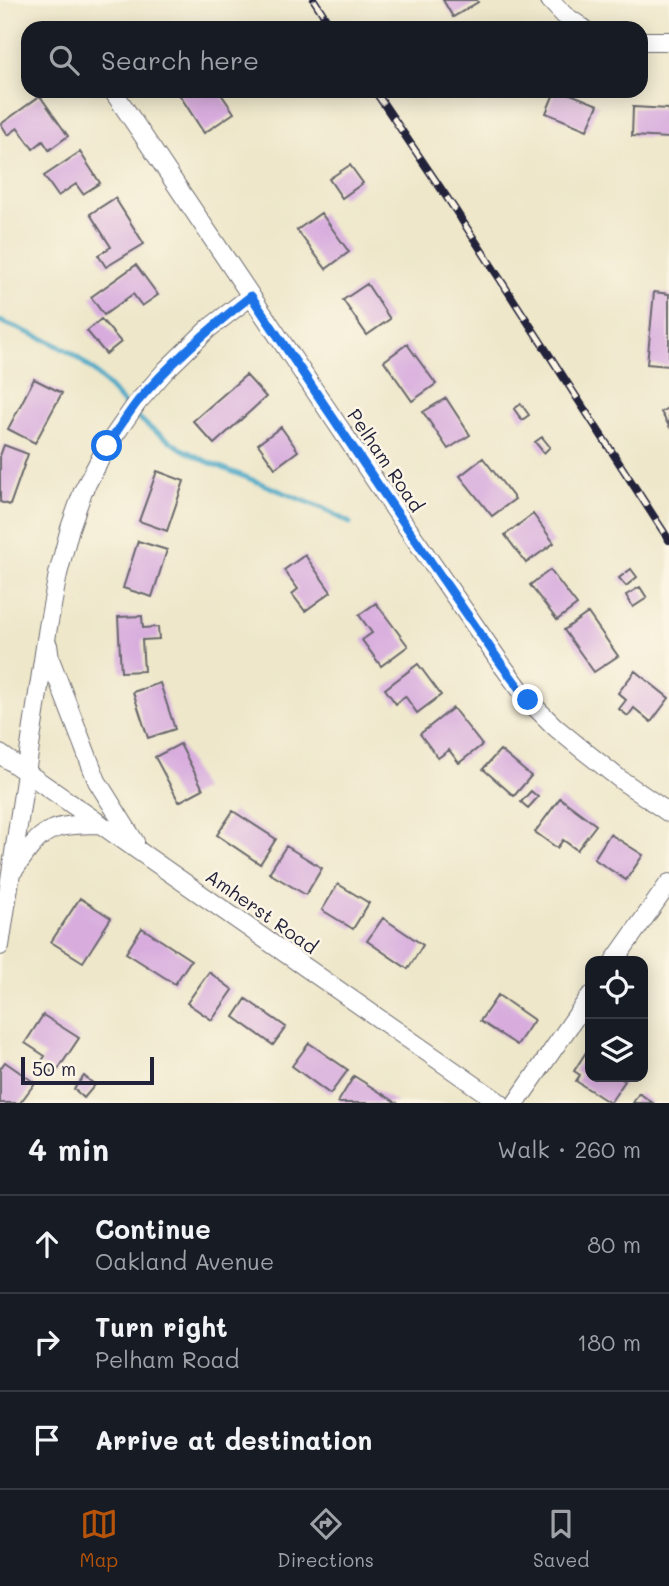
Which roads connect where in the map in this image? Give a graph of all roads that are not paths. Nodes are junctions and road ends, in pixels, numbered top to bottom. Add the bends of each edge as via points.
1 (550, 0) edge
2 (573, 21) edge
3 (648, 41) edge
4 (669, 41) edge
5 (118, 98) edge
6 (251, 296) junction
7 (46, 637) junction
8 (0, 754) edge
9 (26, 772) junction
10 (669, 813) edge
11 (100, 824) junction
12 (143, 853) junction
13 (10, 875) junction
14 (669, 883) edge
15 (0, 946) edge
16 (618, 956) edge
17 (585, 1003) edge
18 (500, 1103) edge
19 (516, 1103) edge

1 - 2 street
3 - 4 street
5 - 6 street, Pelham Road
6 - 7 street via 166,370 107,446 70,528
6 - 10 street, Pelham Road via 528,700 583,750
7 - 9 street
7 - 12 street via 50,659 97,781
8 - 9 street, Amherst Road
9 - 11 street, Amherst Road
9 - 13 street
11 - 12 street, Amherst Road
11 - 13 street via 52,828 40,836
12 - 18 street, Amherst Road
13 - 15 street
14 - 16 street
17 - 19 street

